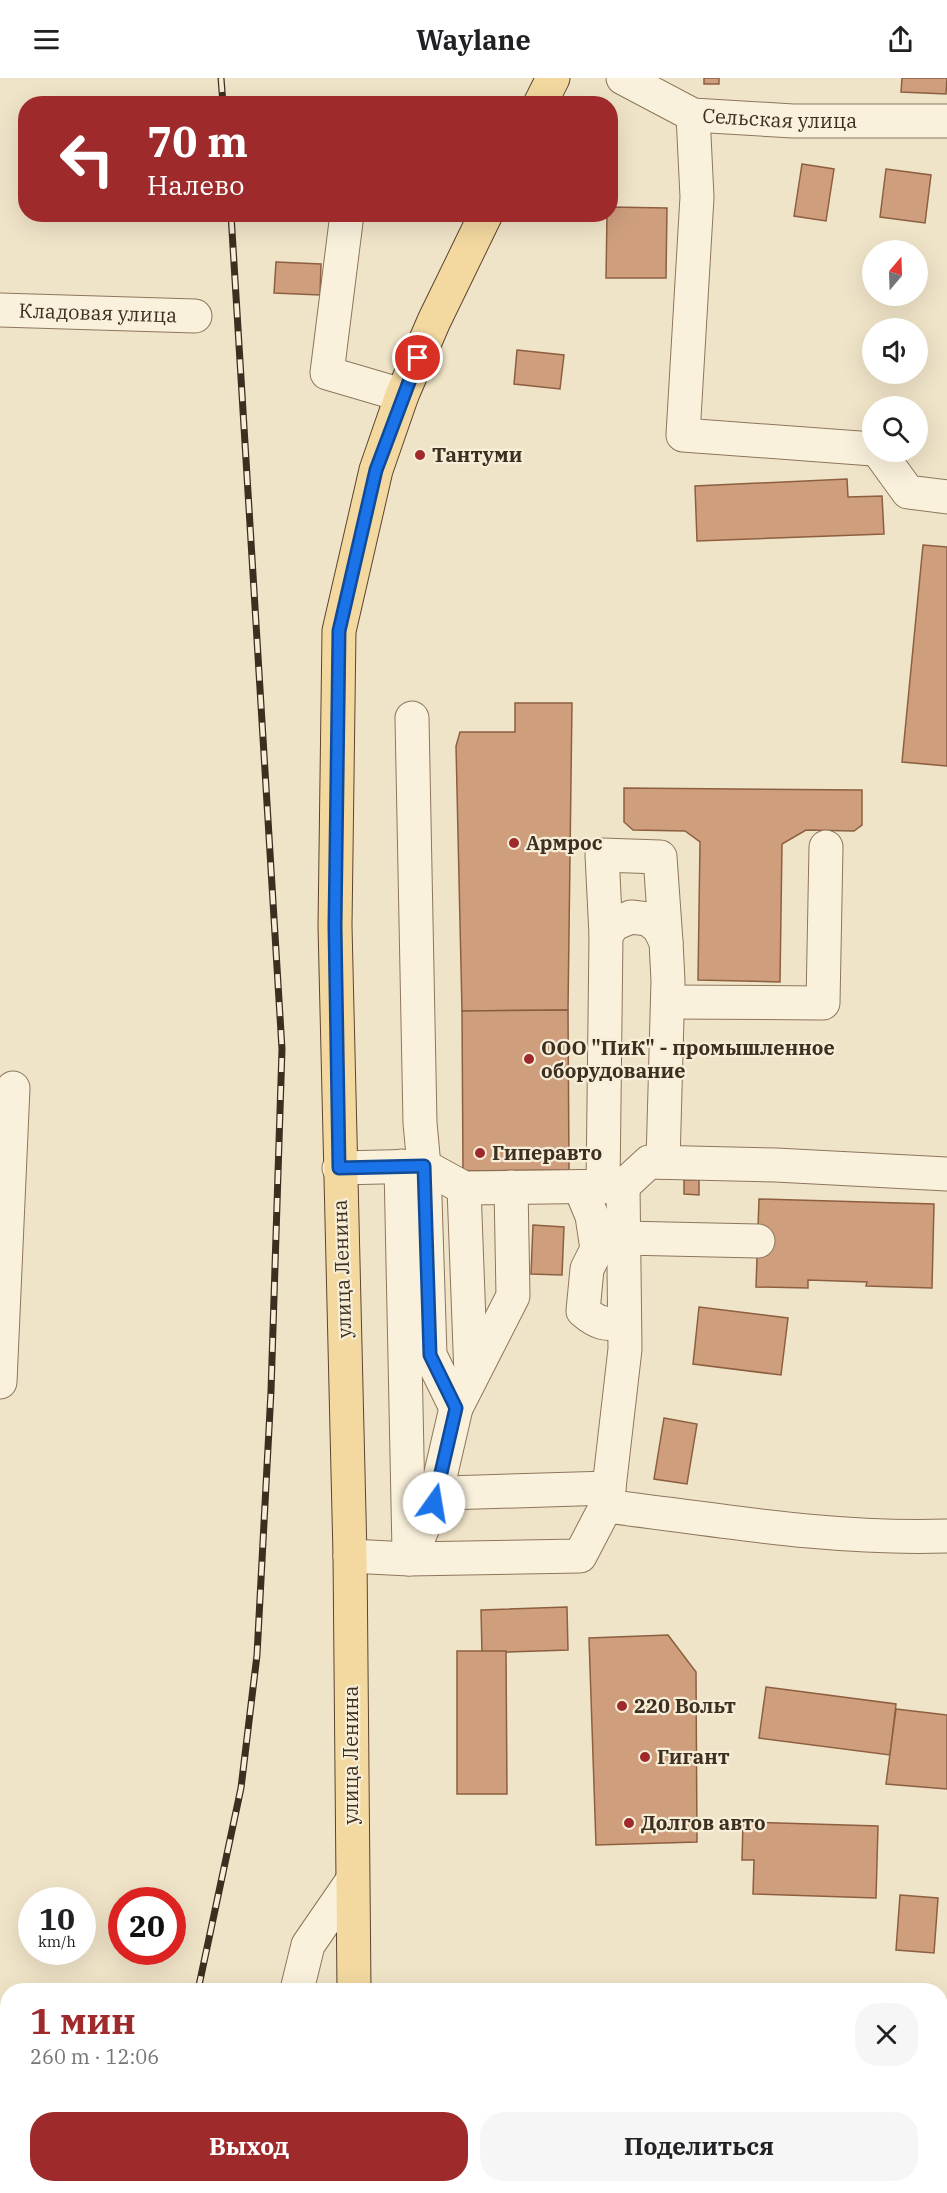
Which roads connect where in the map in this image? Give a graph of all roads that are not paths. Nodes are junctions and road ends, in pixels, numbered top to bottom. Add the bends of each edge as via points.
1 (553, 78) edge
2 (623, 78) edge
3 (544, 96) edge
4 (693, 115) junction
5 (947, 121) edge
6 (345, 222) edge
7 (482, 222) edge
8 (0, 310) edge
9 (195, 316) dead end
10 (402, 395) junction
11 (862, 448) edge
12 (886, 462) edge
13 (947, 497) edge
14 (412, 718) dead end
15 (825, 847) dead end
16 (606, 934) junction
17 (666, 942) junction
18 (668, 1002) junction
19 (13, 1088) dead end
20 (663, 1162) junction
21 (412, 1166) junction
22 (339, 1168) junction
23 (947, 1174) edge
24 (511, 1187) junction
25 (602, 1187) junction
26 (464, 1188) junction
27 (623, 1238) junction
28 (758, 1241) dead end
29 (624, 1322) junction
30 (471, 1378) junction
31 (0, 1382) edge
32 (456, 1408) junction
33 (422, 1494) junction
34 (608, 1497) junction
35 (947, 1536) edge
36 (350, 1556) junction
37 (409, 1559) junction
38 (352, 1881) junction
39 (299, 1983) edge
40 (354, 1983) edge

1 - 3 main road
2 - 4 street, Сельская улица
4 - 5 street, Сельская улица via 792,121
4 - 11 street via 697,197 683,435
6 - 10 street via 327,373
7 - 10 main road, улица Ленина
8 - 9 street, Кладовая улица
10 - 22 main road, улица Ленина via 376,470 339,631 335,926
12 - 13 street via 909,492
14 - 21 street via 420,1123
15 - 18 street via 823,1004
16 - 17 street via 614,924 631,917 648,919 659,928
16 - 17 street via 602,855 660,857
16 - 25 street
17 - 18 street
18 - 20 street
19 - 31 street
20 - 23 street
20 - 25 street via 649,1162
21 - 22 street
21 - 26 street
21 - 32 street via 430,1355
21 - 33 street
22 - 36 main road, улица Ленина
24 - 25 street
24 - 26 street
24 - 30 street via 513,1296
25 - 27 street
25 - 29 street via 592,1216 597,1249 587,1269 583,1311 596,1323
26 - 30 street
27 - 28 street
27 - 29 street
29 - 34 street via 611,1377
30 - 32 street
32 - 33 street
33 - 34 street
33 - 37 street
34 - 35 street via 765,1527 891,1538
34 - 37 street via 580,1556
36 - 37 street
36 - 38 main road, улица Ленина
38 - 39 street via 308,1945
38 - 40 main road, улица Ленина

